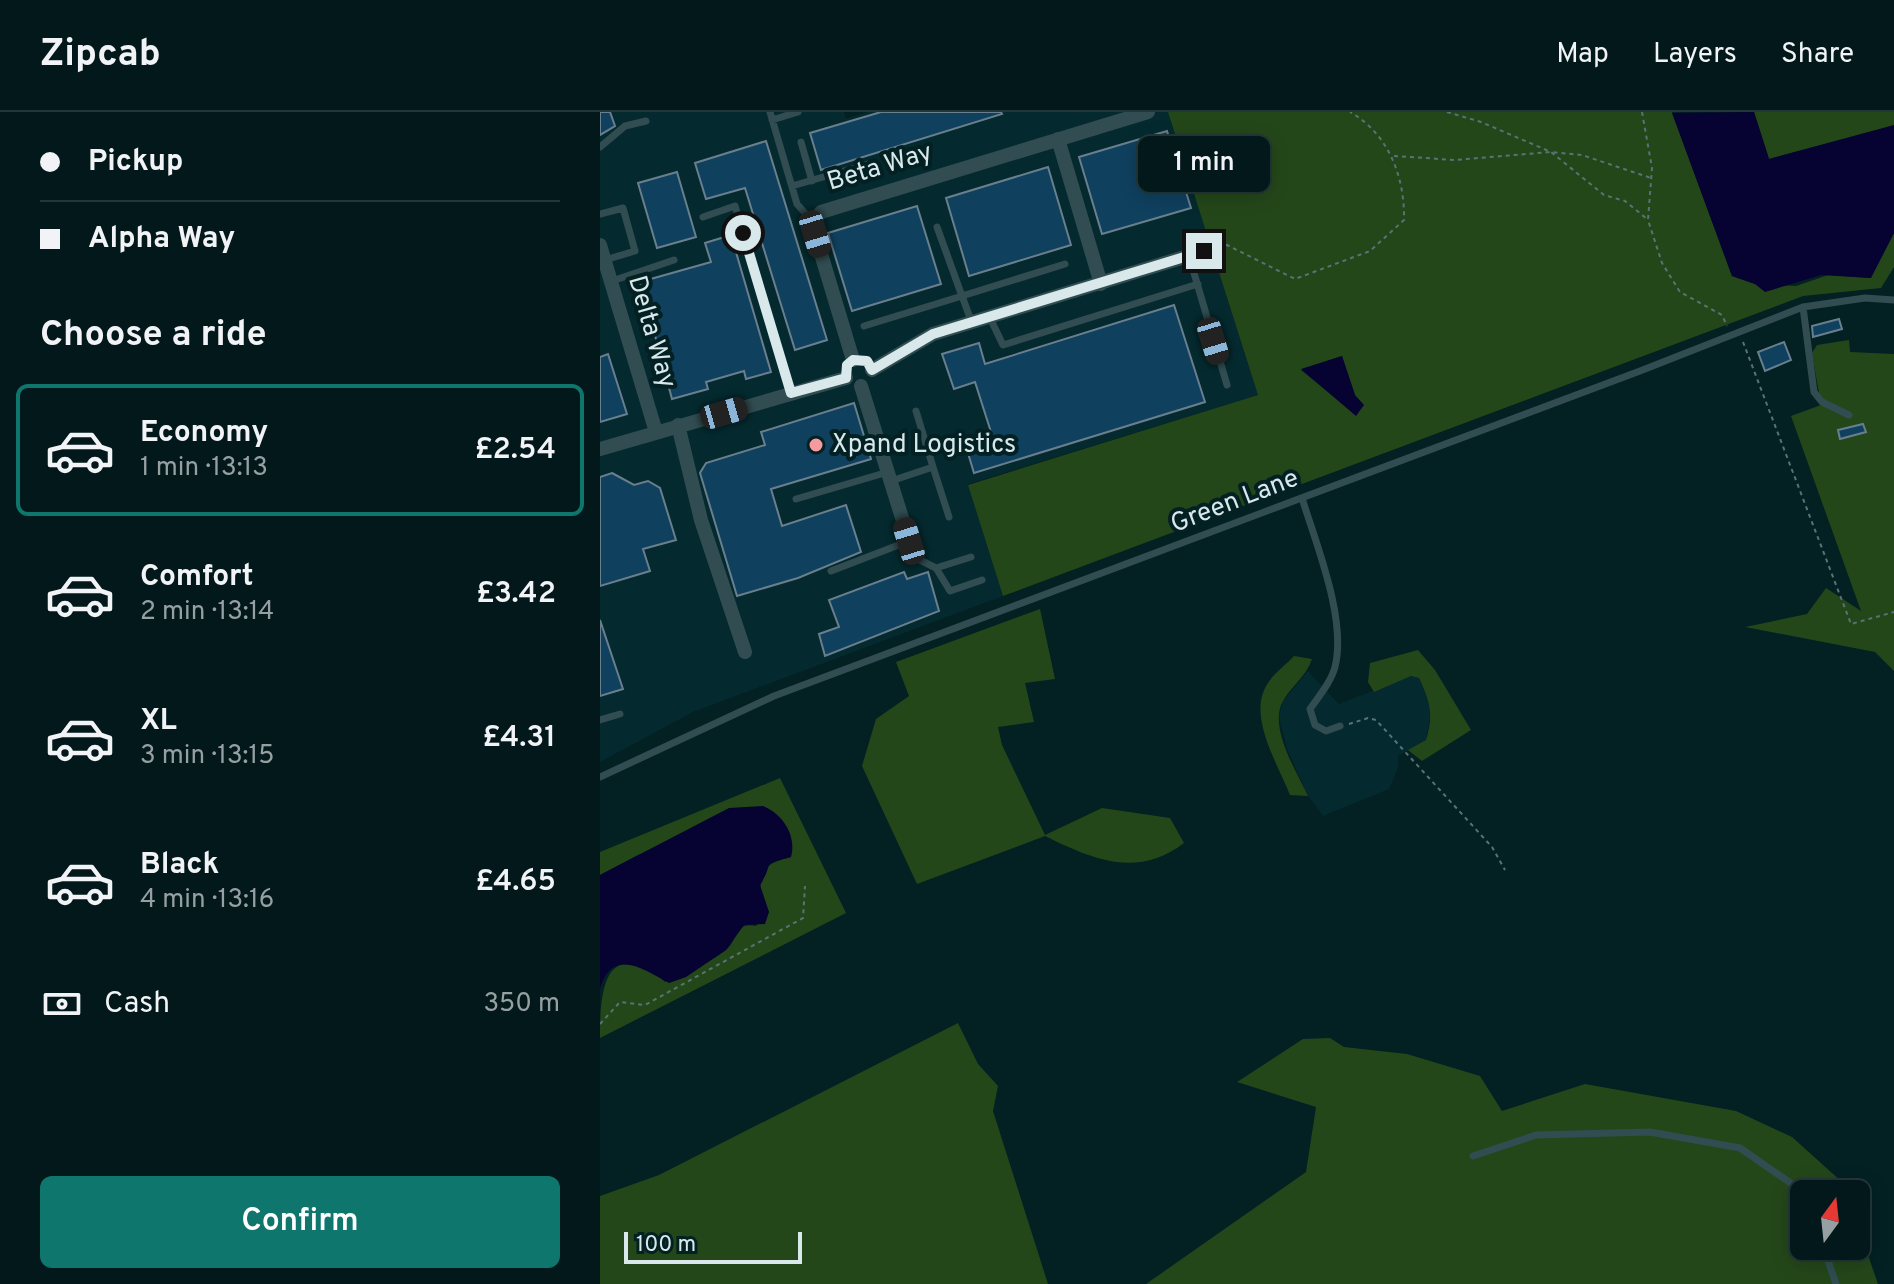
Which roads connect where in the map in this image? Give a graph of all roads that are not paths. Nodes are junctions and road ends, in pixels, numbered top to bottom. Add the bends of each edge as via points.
1 (798, 112) edge
2 (1148, 112) edge
3 (771, 116) edge
4 (646, 121) dead end
5 (1058, 139) junction
6 (801, 142) dead end
7 (600, 147) edge
8 (868, 164) dead end
9 (812, 181) junction
10 (792, 186) junction
11 (600, 214) edge
12 (703, 217) dead end
13 (813, 222) junction
14 (937, 227) dead end
15 (1197, 253) joint
16 (674, 260) dead end
17 (1065, 264) dead end
18 (605, 265) edge
19 (1101, 284) junction
20 (1198, 284) junction
21 (962, 296) junction
22 (1894, 300) edge
23 (1803, 307) junction
24 (990, 318) junction
25 (972, 323) junction
26 (864, 326) dead end
27 (853, 360) junction
28 (872, 370) junction
29 (846, 378) junction
30 (1227, 385) dead end
31 (861, 386) junction
32 (791, 393) junction
33 (916, 411) dead end
34 (1849, 415) dead end
35 (678, 425) junction
36 (656, 432) junction
37 (600, 449) edge
38 (933, 467) junction
39 (889, 477) junction
40 (1302, 498) junction
41 (796, 499) dead end
42 (949, 517) dead end
43 (911, 545) junction
44 (971, 557) dead end
45 (936, 568) junction
46 (831, 571) dead end
47 (982, 580) dead end
48 (745, 652) dead end
49 (620, 714) dead end
50 (600, 720) edge
51 (1340, 726) road end
52 (600, 777) edge
53 (1473, 1156) dead end
54 (1790, 1183) edge
55 (1828, 1260) edge
56 (1836, 1284) edge

1 - 3 lane
2 - 5 street, Beta Way
3 - 10 lane
4 - 7 lane via 625,126
5 - 13 street, Beta Way via 831,207
5 - 19 street
6 - 9 lane
8 - 9 lane
9 - 10 lane
10 - 13 lane via 802,212
11 - 18 lane via 623,208 635,251
12 - 32 lane via 735,206
13 - 27 street, Beta Way
14 - 21 lane
15 - 19 street
15 - 20 lane
16 - 18 lane
17 - 21 lane
18 - 36 street, Delta Way
19 - 24 street
20 - 24 lane via 1003,345
20 - 30 lane
21 - 25 lane
21 - 26 lane
22 - 23 lane, Green Lane via 1865,298
23 - 34 lane via 1814,392
23 - 40 lane, Green Lane
24 - 25 street
25 - 28 street via 933,334
27 - 28 street via 867,361
27 - 29 street
28 - 31 street via 870,380
29 - 31 street
29 - 32 street
31 - 39 street
32 - 35 street
33 - 38 lane
35 - 36 street
35 - 48 street via 701,520
36 - 37 street
38 - 39 lane
38 - 42 lane
39 - 41 lane
39 - 43 street
40 - 51 lane via 1325,572 1337,654 1334,671 1310,709 1315,725 1326,731
40 - 52 lane, Green Lane via 774,696
43 - 45 lane via 920,560
43 - 46 lane
44 - 45 lane
45 - 47 lane via 950,591
49 - 50 lane
53 - 54 lane via 1536,1135 1650,1132 1740,1148
55 - 56 lane

